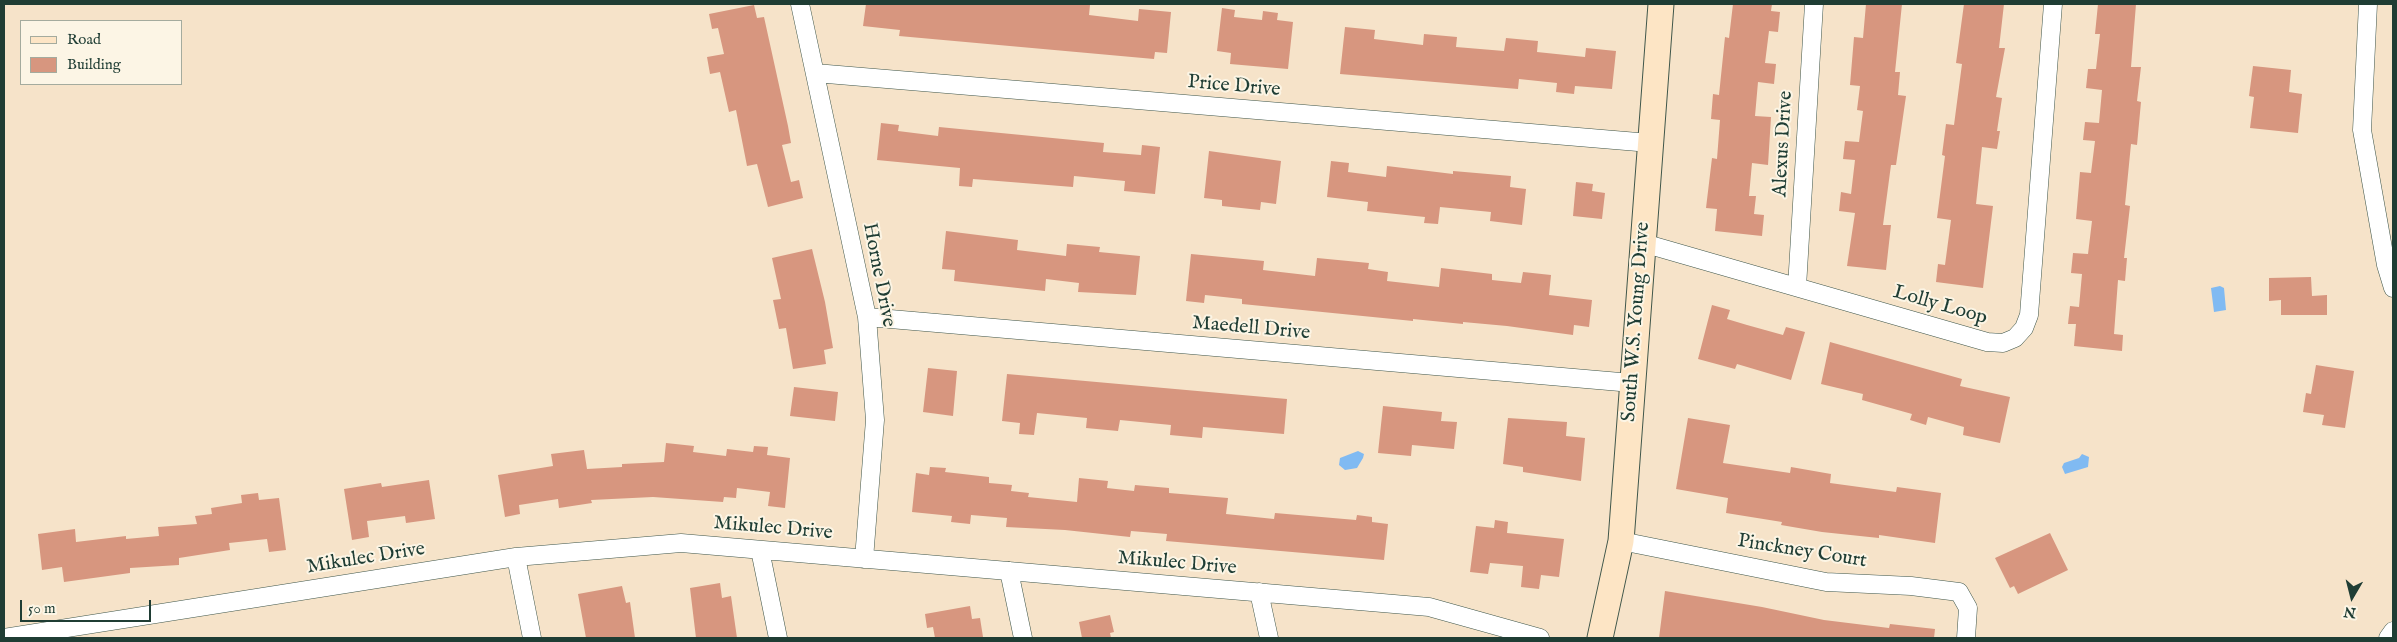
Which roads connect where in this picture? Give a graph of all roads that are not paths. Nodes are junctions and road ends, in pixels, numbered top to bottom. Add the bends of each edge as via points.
1 (800, 4) edge
2 (1661, 4) edge
3 (1814, 4) edge
4 (2053, 4) edge
5 (2368, 4) edge
6 (815, 73) junction
7 (1650, 143) junction
8 (1643, 243) junction
9 (1797, 287) junction
10 (2393, 288) edge
11 (867, 317) junction
12 (1632, 383) junction
13 (1621, 541) junction
14 (760, 550) junction
15 (516, 557) junction
16 (864, 559) junction
17 (1009, 571) junction
18 (1260, 592) junction
19 (2393, 631) edge
20 (4, 638) edge
21 (532, 638) edge
22 (778, 638) edge
23 (1023, 638) edge
24 (1269, 638) edge
25 (1540, 638) edge
26 (1600, 638) edge
27 (1966, 638) edge
28 (2388, 638) edge

1 - 6 street, Horne Drive
2 - 7 main road, South W.S. Young Drive
3 - 9 street, Alexus Drive
4 - 9 street, Lolly Loop via 2029,315 2015,338 2003,343 1987,342
5 - 10 street via 2362,130
6 - 7 street, Price Drive
6 - 11 street, Horne Drive
7 - 8 main road, South W.S. Young Drive
8 - 9 street, Lolly Loop
8 - 12 main road, South W.S. Young Drive
11 - 12 street, Maedell Drive
11 - 16 street, Horne Drive via 875,420
12 - 13 main road, South W.S. Young Drive
13 - 26 main road, South W.S. Young Drive
13 - 27 street, Pinckney Court via 1826,582 1959,592 1968,608
14 - 15 street, Mikulec Drive via 681,543
14 - 16 street, Mikulec Drive
14 - 22 street
15 - 20 street, Mikulec Drive
15 - 21 street
16 - 17 street, Mikulec Drive
17 - 18 street, Mikulec Drive
17 - 23 street
18 - 24 street
18 - 25 street, Mikulec Drive via 1429,608
19 - 28 street

